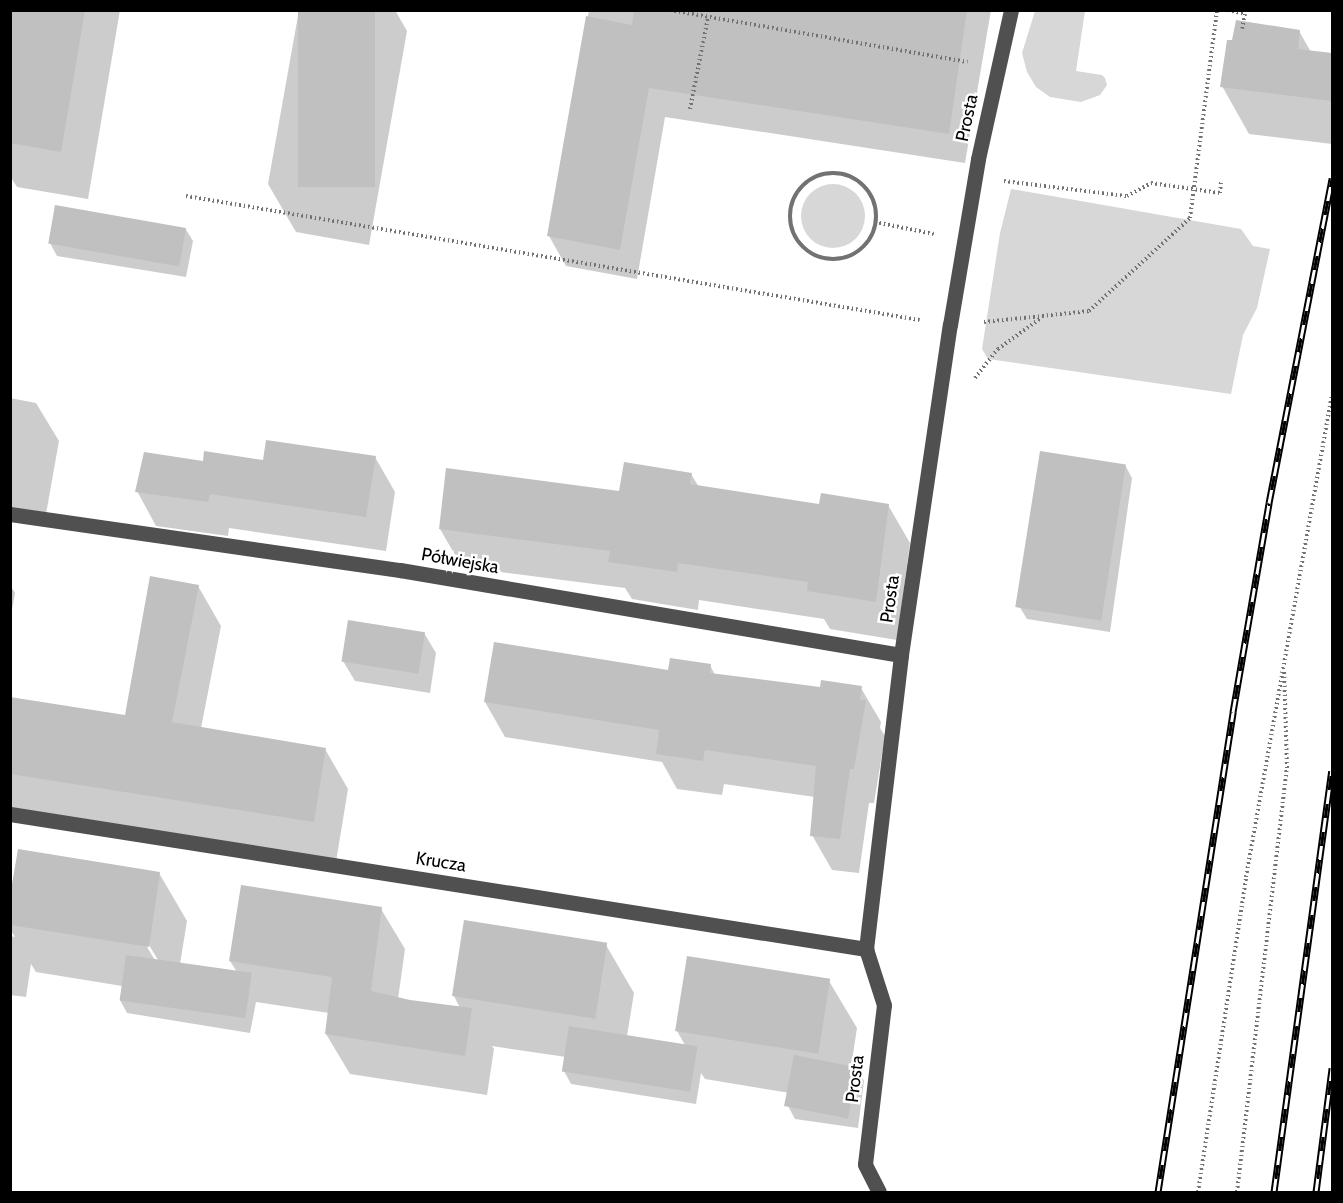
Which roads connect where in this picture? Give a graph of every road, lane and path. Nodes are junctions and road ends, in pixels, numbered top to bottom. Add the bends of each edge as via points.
1 (670, 10) edge
2 (1011, 10) edge
3 (1217, 10) edge
4 (1228, 10) edge
5 (708, 17) junction
6 (1242, 29) dead end
7 (997, 67) junction
8 (690, 109) dead end
9 (975, 178) junction
10 (1221, 182) dead end
11 (1194, 189) junction
12 (186, 196) dead end
13 (875, 222) junction
14 (964, 240) junction
15 (1044, 315) junction
16 (950, 325) junction
17 (969, 386) dead end
18 (1332, 396) edge
19 (10, 514) edge
20 (901, 655) junction
21 (1284, 660) junction
22 (10, 814) edge
23 (866, 949) junction
24 (879, 1192) edge
25 (1198, 1192) edge
26 (1237, 1192) edge

1 - 5 path
2 - 7 street, Prosta
3 - 11 path
4 - 6 path via 1245,14
5 - 7 path
5 - 8 path
7 - 9 street, Prosta
9 - 11 path via 1127,196 1150,183
9 - 14 street, Prosta
10 - 11 path via 1220,193
11 - 15 path via 1190,218 1089,311
12 - 16 path
13 - 13 path via 875,204 868,191 859,181 832,173 812,179 797,194 790,221 794,234 813,254 827,259 855,253 866,244
13 - 14 path
14 - 16 street, Prosta
15 - 16 path
15 - 17 path via 998,349
16 - 20 street, Prosta
18 - 21 path
19 - 20 street, Półwiejska via 400,570
20 - 23 street, Prosta
21 - 25 path
21 - 26 path via 1287,768
22 - 23 street, Krucza
23 - 24 street, Prosta via 884,1005 865,1164

